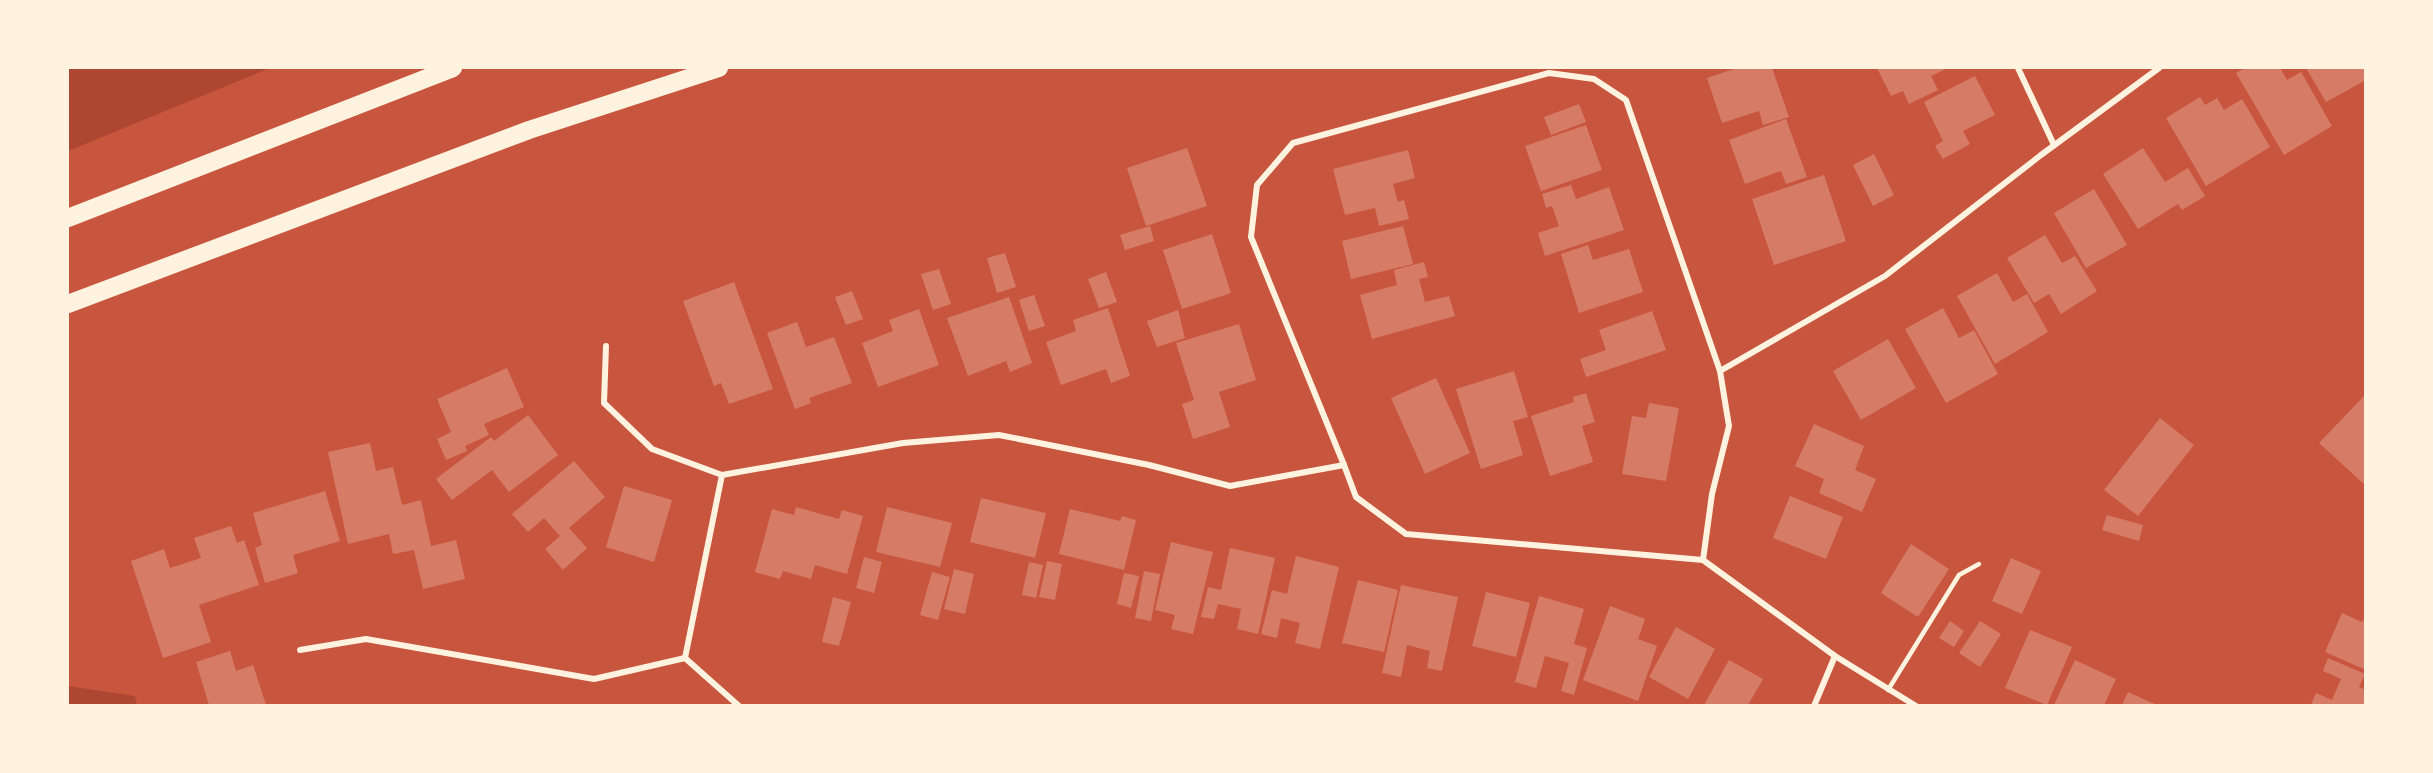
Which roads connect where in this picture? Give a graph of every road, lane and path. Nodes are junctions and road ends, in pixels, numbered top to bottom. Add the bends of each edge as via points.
1 (453, 68) edge
2 (719, 68) edge
3 (2018, 68) edge
4 (2159, 68) edge
5 (2054, 145) junction
6 (68, 218) edge
7 (68, 304) edge
8 (606, 346) dead end
9 (1720, 371) junction
10 (1344, 465) junction
11 (722, 475) junction
12 (1703, 560) junction
13 (1978, 564) dead end
14 (300, 650) dead end
15 (1835, 656) junction
16 (685, 658) junction
17 (1888, 690) junction
18 (739, 705) edge
19 (1814, 705) edge
20 (1916, 705) edge

1 - 6 highway
2 - 7 highway via 529,130
3 - 5 street
4 - 5 street
5 - 9 street via 1884,276
8 - 11 street via 604,403 652,448
9 - 10 street via 1626,100 1594,78 1549,73 1293,143 1257,185 1251,237
9 - 12 street via 1729,426 1712,494
10 - 11 street via 1230,486 1149,465 999,435 903,443
10 - 12 street via 1356,497 1406,534
11 - 16 street
12 - 15 street
13 - 17 lane via 1959,575
14 - 16 street via 366,639 594,679
15 - 17 street
15 - 19 street
16 - 18 street
17 - 20 street

